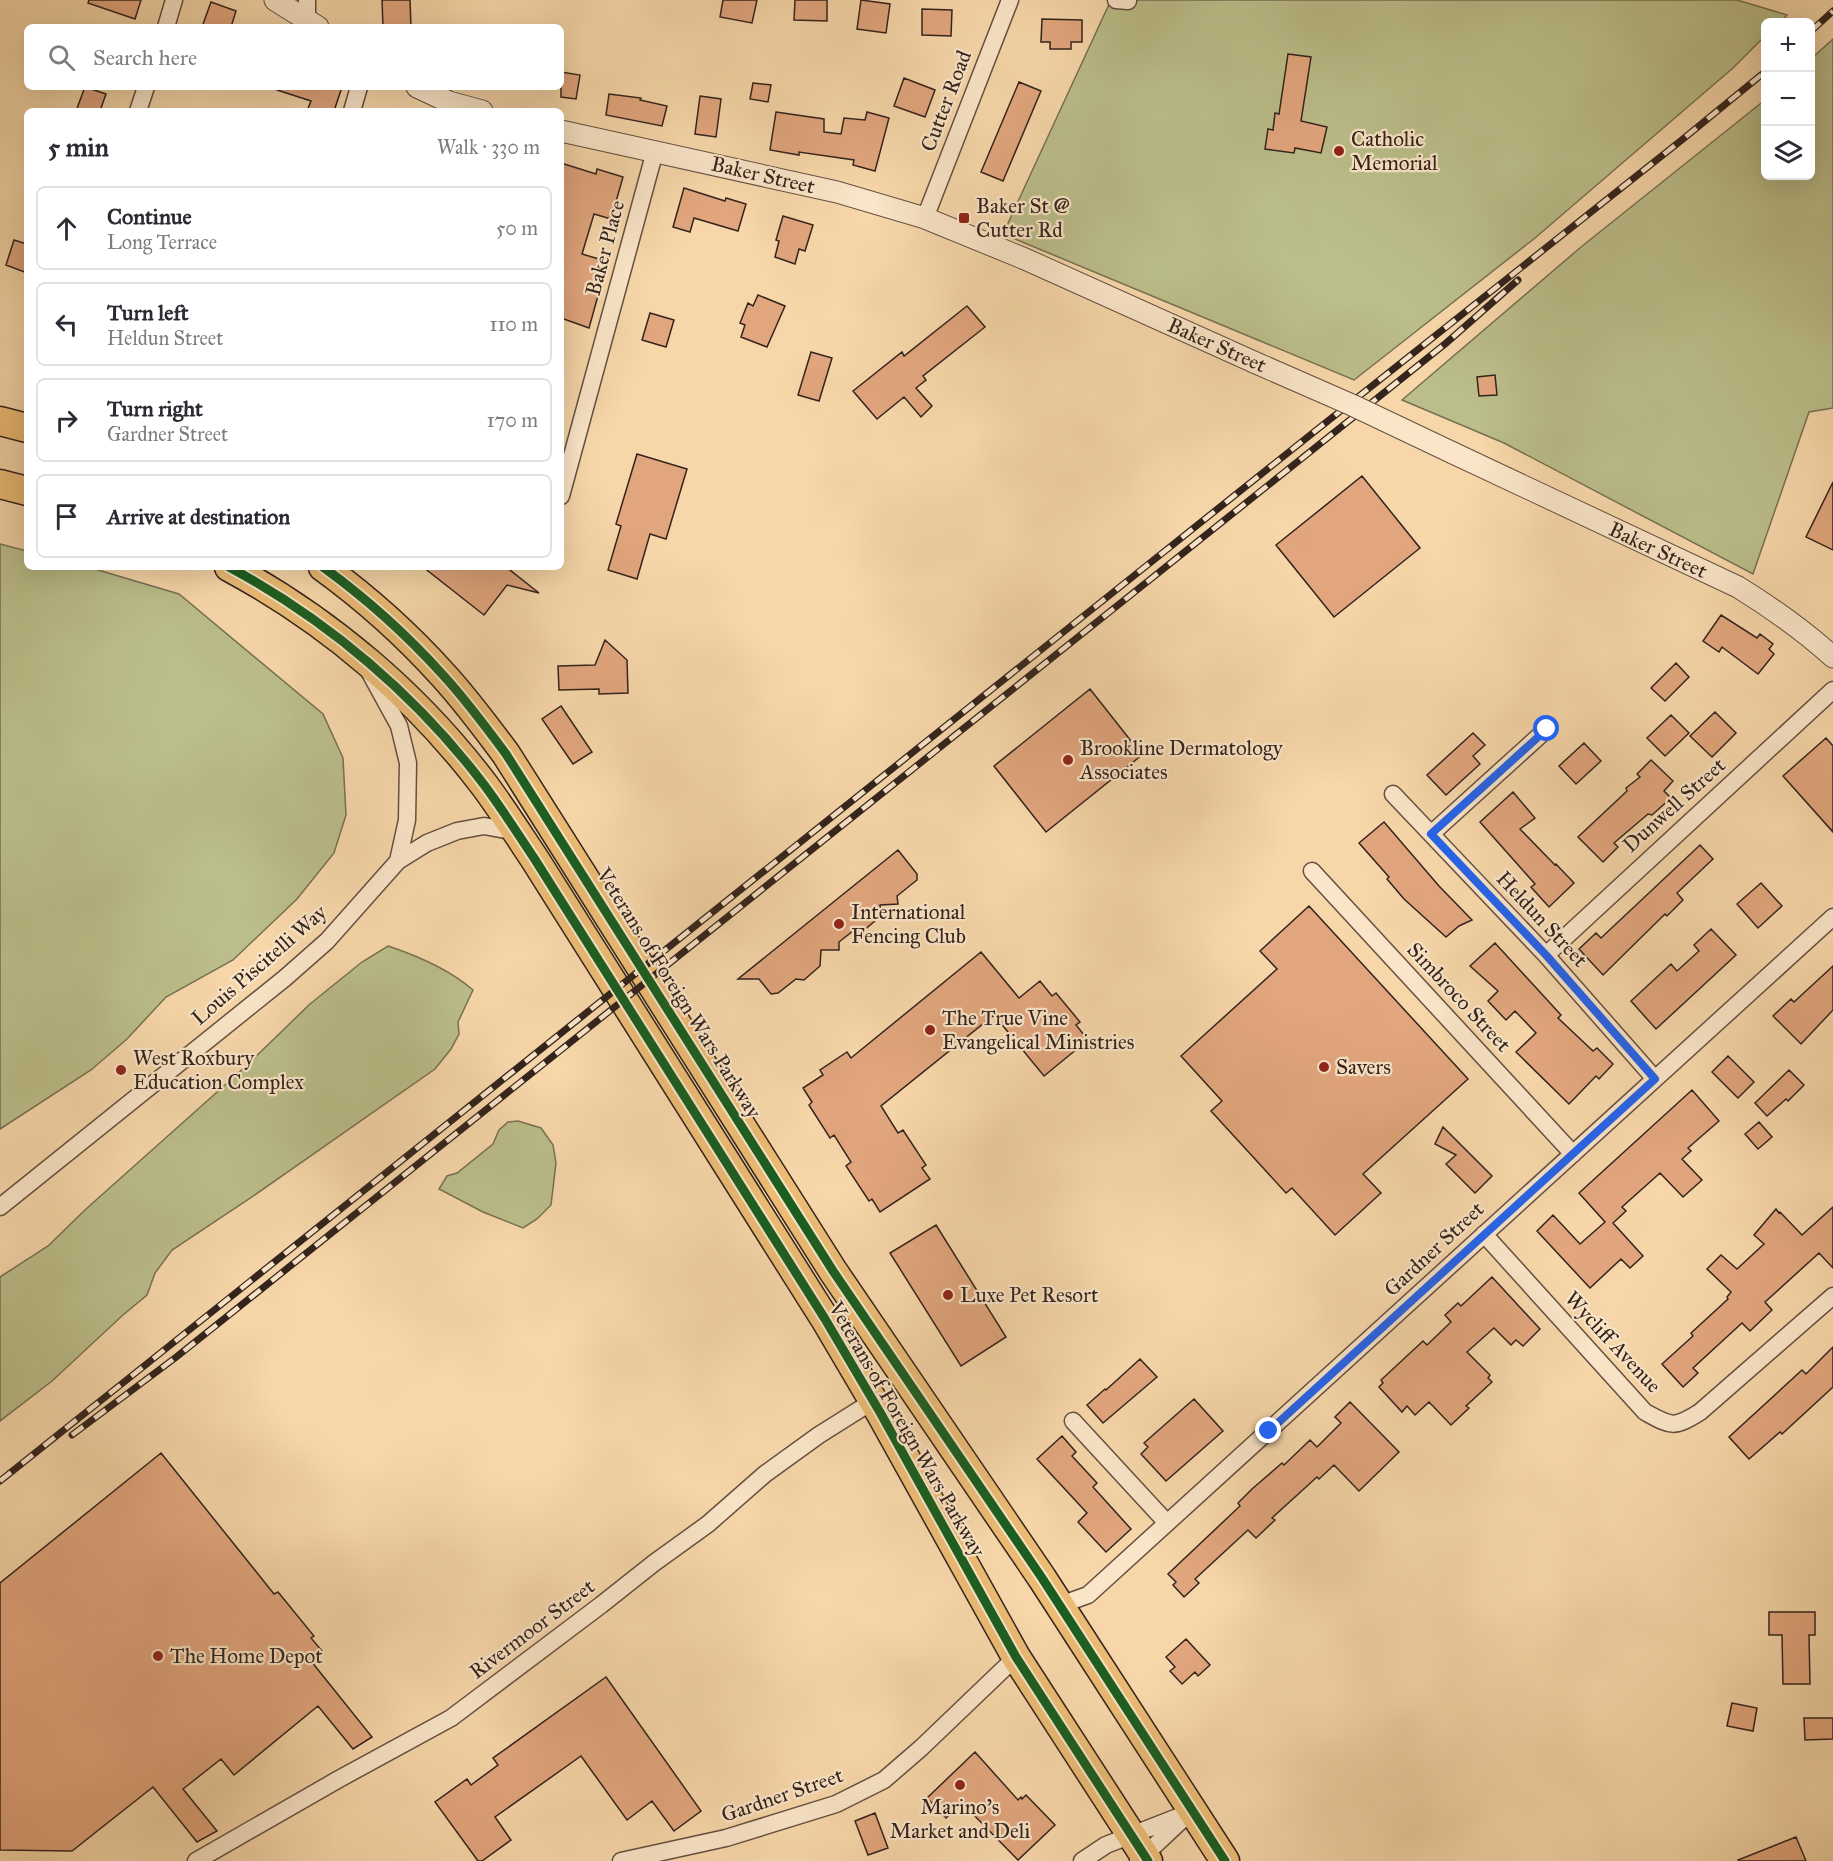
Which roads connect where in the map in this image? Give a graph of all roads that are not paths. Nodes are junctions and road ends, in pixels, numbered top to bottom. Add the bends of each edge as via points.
1 (174, 0) edge
2 (275, 0) edge
3 (1010, 0) edge
4 (311, 16) edge
5 (167, 24) edge
6 (145, 90) edge
7 (358, 90) edge
8 (423, 90) edge
9 (139, 108) edge
10 (353, 108) edge
11 (471, 108) edge
12 (564, 132) edge
13 (655, 151) junction
14 (925, 218) junction
15 (0, 421) edge
16 (24, 427) edge
17 (0, 484) edge
18 (564, 485) edge
19 (24, 490) edge
20 (234, 570) edge
21 (327, 570) edge
22 (359, 654) junction
23 (1833, 657) edge
24 (1833, 690) edge
25 (1547, 729) dead end
26 (1393, 794) dead end
27 (517, 832) junction
28 (1431, 834) junction
29 (398, 861) junction
30 (1312, 871) dead end
31 (1833, 917) edge
32 (1546, 955) junction
33 (1655, 1079) junction
34 (1573, 1154) junction
35 (0, 1207) edge
36 (1484, 1234) junction
37 (1833, 1296) edge
38 (873, 1401) junction
39 (1073, 1421) dead end
40 (1167, 1523) junction
41 (1060, 1605) junction
42 (1017, 1657) junction
43 (1193, 1811) junction
44 (1141, 1853) edge
45 (196, 1861) edge
46 (621, 1861) edge
47 (1082, 1861) edge
48 (1225, 1861) edge

1 - 5 street
2 - 4 street
3 - 14 street, Cutter Road
6 - 9 street
7 - 10 street
8 - 11 street
12 - 13 street, Baker Street
13 - 14 street, Baker Street via 837,192
13 - 18 street, Baker Place
14 - 23 street, Baker Street, bridge via 1352,405 1738,587 1773,608
15 - 16 highway
17 - 19 highway
20 - 22 highway, Veterans of Foreign Wars Parkway via 286,601
21 - 41 highway, Veterans of Foreign Wars Parkway via 422,652 506,754 833,1271
22 - 27 highway, Veterans of Foreign Wars Parkway via 444,735
22 - 29 street, Louis Piscitelli Way via 399,726 408,763 407,820
24 - 32 street, Dunwell Street
25 - 28 street
26 - 28 street, Heldun Street
27 - 29 street, Louis Piscitelli Way via 484,826 457,831
27 - 38 highway, Veterans of Foreign Wars Parkway
28 - 32 street, Heldun Street
29 - 35 street, Louis Piscitelli Way via 327,941 285,978
30 - 34 street, Simbroco Street
31 - 33 street, Gardner Street
32 - 33 street, Heldun Street
33 - 34 street, Gardner Street
34 - 36 street, Gardner Street
36 - 37 street, Wycliff Avenue via 1645,1412 1668,1424 1683,1423 1700,1412
36 - 40 street, Gardner Street
38 - 42 highway, Veterans of Foreign Wars Parkway
38 - 45 street, Rivermoor Street via 765,1474 708,1524 451,1718
39 - 40 street
40 - 41 street, Gardner Street via 1088,1595
41 - 43 highway, Veterans of Foreign Wars Parkway
42 - 44 highway, Veterans of Foreign Wars Parkway
42 - 46 street, Gardner Street via 921,1748 884,1780 865,1790 836,1804 730,1837
43 - 44 street
43 - 44 street
43 - 48 highway, Veterans of Foreign Wars Parkway
44 - 47 street via 1106,1845

